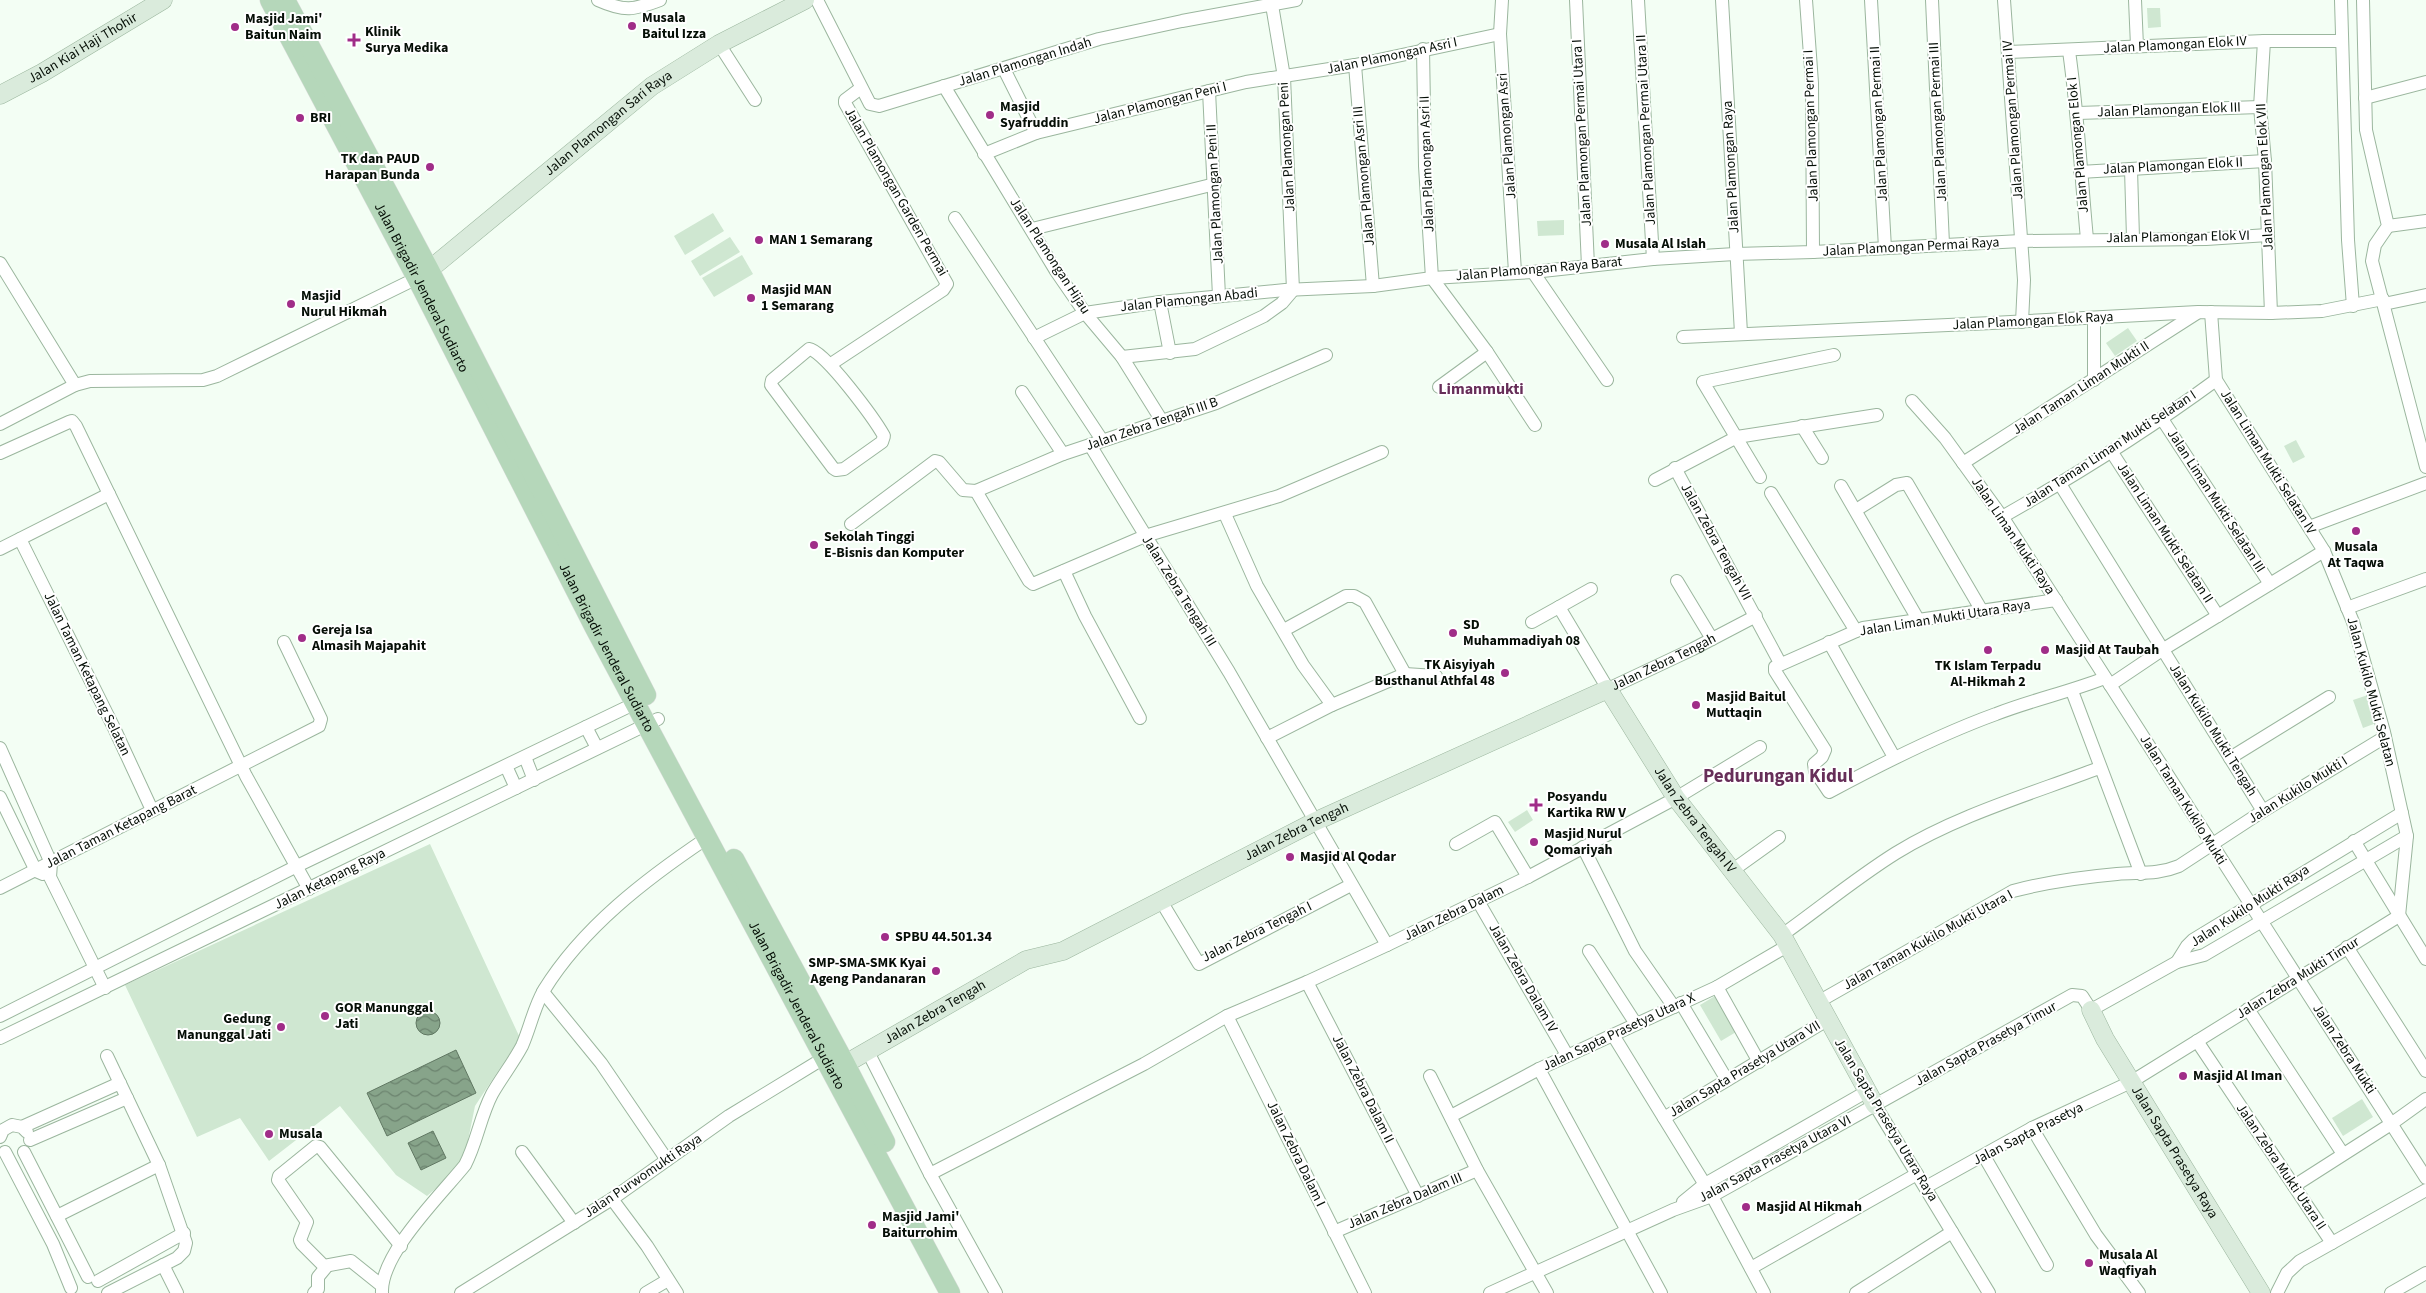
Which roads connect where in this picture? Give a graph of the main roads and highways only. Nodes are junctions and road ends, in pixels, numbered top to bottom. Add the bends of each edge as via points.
1 (270, 0) edge
2 (285, 0) edge
3 (423, 274) junction
4 (652, 721) junction
5 (950, 1293) edge
6 (963, 1293) edge

1 - 3 main road, Jalan Brigadir Jenderal Sudiarto
2 - 3 main road, Jalan Brigadir Jenderal Sudiarto
3 - 4 main road, Jalan Brigadir Jenderal Sudiarto via 590,620
4 - 5 main road, Jalan Brigadir Jenderal Sudiarto via 707,838
4 - 6 main road, Jalan Brigadir Jenderal Sudiarto via 845,1064

